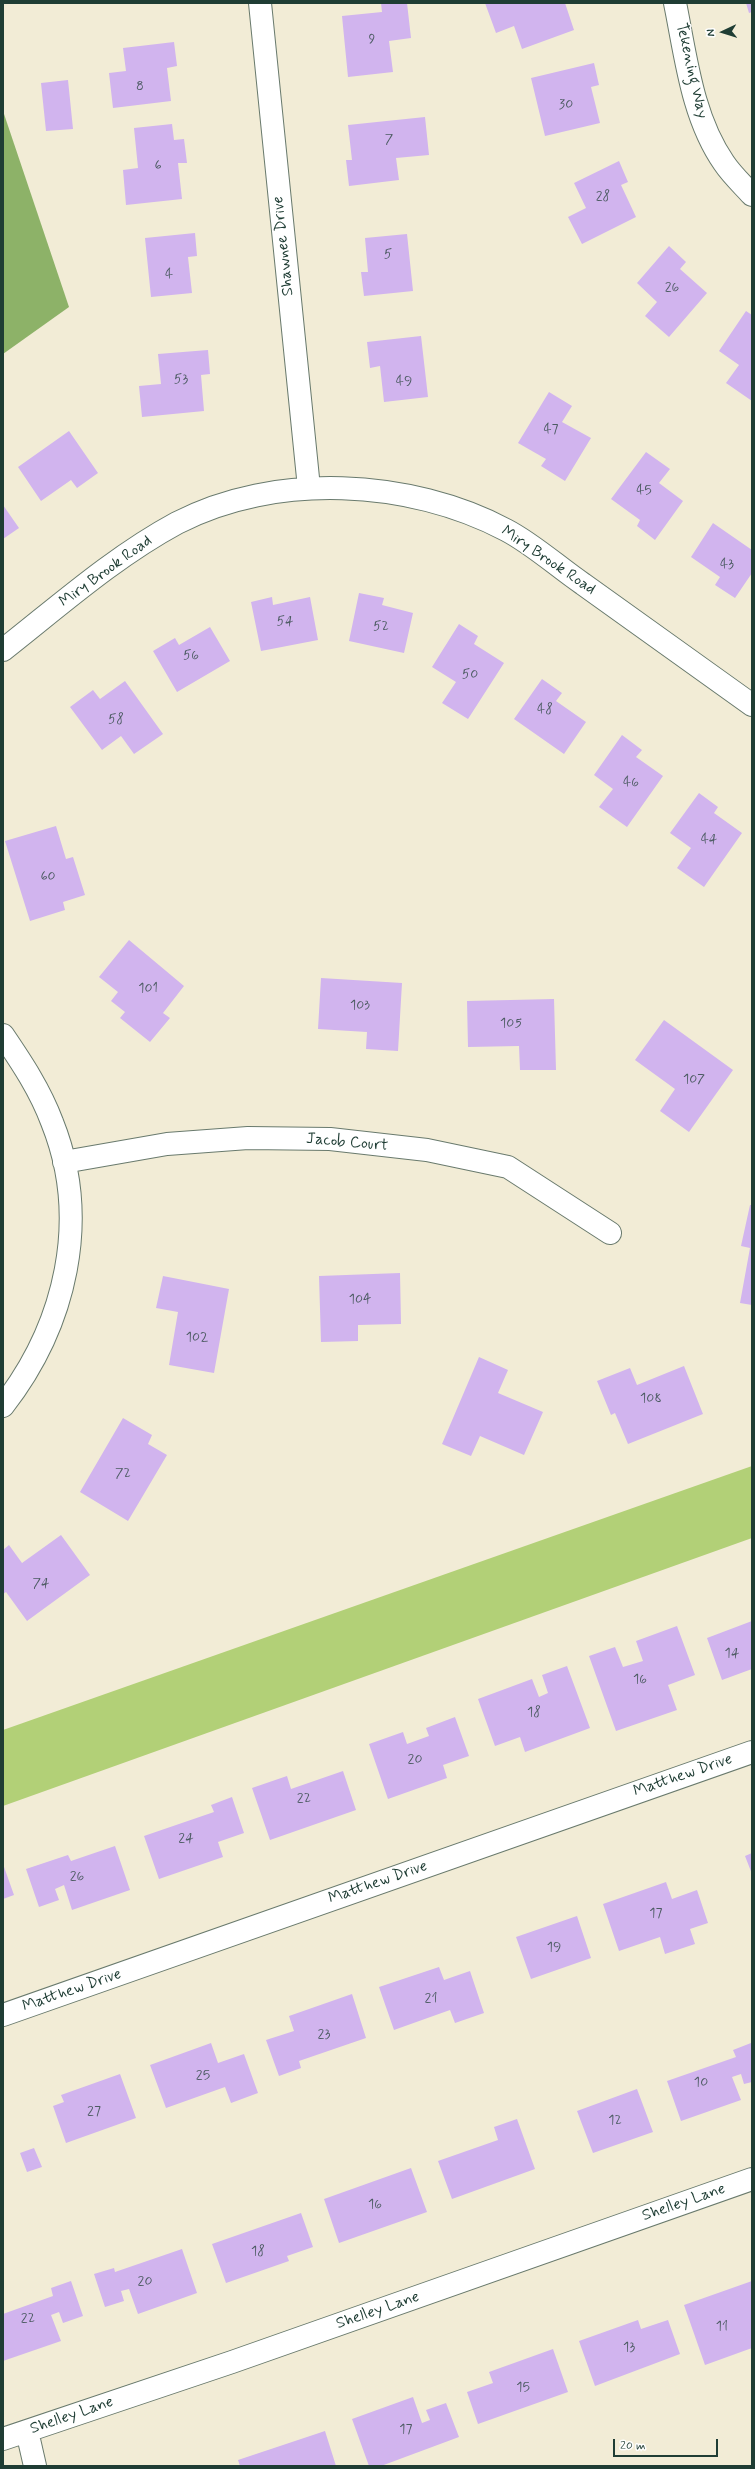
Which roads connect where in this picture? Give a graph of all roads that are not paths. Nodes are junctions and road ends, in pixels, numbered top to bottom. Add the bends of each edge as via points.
1 (260, 3) edge
2 (675, 3) edge
3 (752, 196) edge
4 (309, 488) junction
5 (3, 650) edge
6 (752, 705) edge
7 (3, 1035) edge
8 (64, 1162) junction
9 (610, 1233) dead end
10 (3, 1406) edge
11 (752, 1752) edge
12 (3, 2015) edge
13 (752, 2179) edge
14 (27, 2431) junction
15 (3, 2440) edge
16 (35, 2466) edge

1 - 4 street, Shawnee Drive
2 - 3 street, Tekening Way via 693,91 704,129 724,163
4 - 5 street, Miry Brook Road via 233,502 179,522 129,551
4 - 6 street, Miry Brook Road via 347,487 404,494 459,509 507,530
7 - 8 street via 31,1077 52,1122
8 - 9 street, Jacob Court via 167,1144 248,1138 330,1139 427,1150 508,1167
8 - 10 street via 69,1190 70,1240 63,1289 47,1336 23,1380
11 - 12 street, Matthew Drive
13 - 14 street, Shelley Lane
14 - 15 street, Shelley Lane
14 - 16 street

